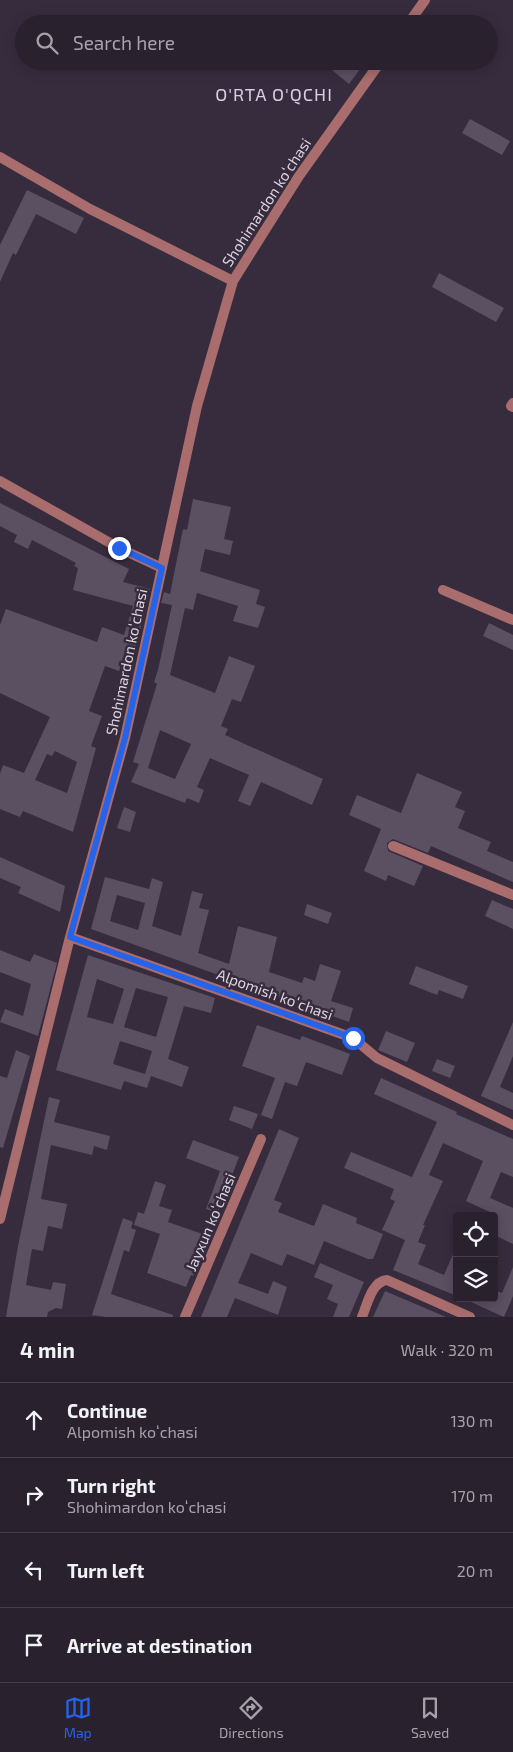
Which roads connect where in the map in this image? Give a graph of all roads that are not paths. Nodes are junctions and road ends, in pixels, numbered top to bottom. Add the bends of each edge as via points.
1 (425, 0) edge
2 (414, 15) edge
3 (375, 70) edge
4 (0, 158) edge
5 (233, 281) junction
6 (513, 402) edge
7 (513, 407) edge
8 (0, 481) edge
9 (162, 568) junction
10 (442, 590) dead end
11 (513, 620) edge
12 (393, 846) dead end
13 (513, 895) edge
14 (70, 937) junction
15 (513, 1126) edge
16 (262, 1139) dead end
17 (0, 1219) edge
18 (185, 1317) edge
19 (362, 1317) edge
20 (470, 1317) edge

1 - 2 street
3 - 5 street, Shohimardon koʻchasi via 299,176
4 - 5 street via 90,209
5 - 9 street, Shohimardon koʻchasi via 197,406
6 - 7 street
8 - 9 street via 119,548
9 - 14 street, Shohimardon koʻchasi via 125,738
10 - 11 street
12 - 13 street
14 - 15 street, Alpomish koʻchasi via 353,1038 377,1058
14 - 17 street, Shohimardon koʻchasi
16 - 18 street, Jayxun koʻchasi
19 - 20 street via 376,1285 380,1280 387,1280

